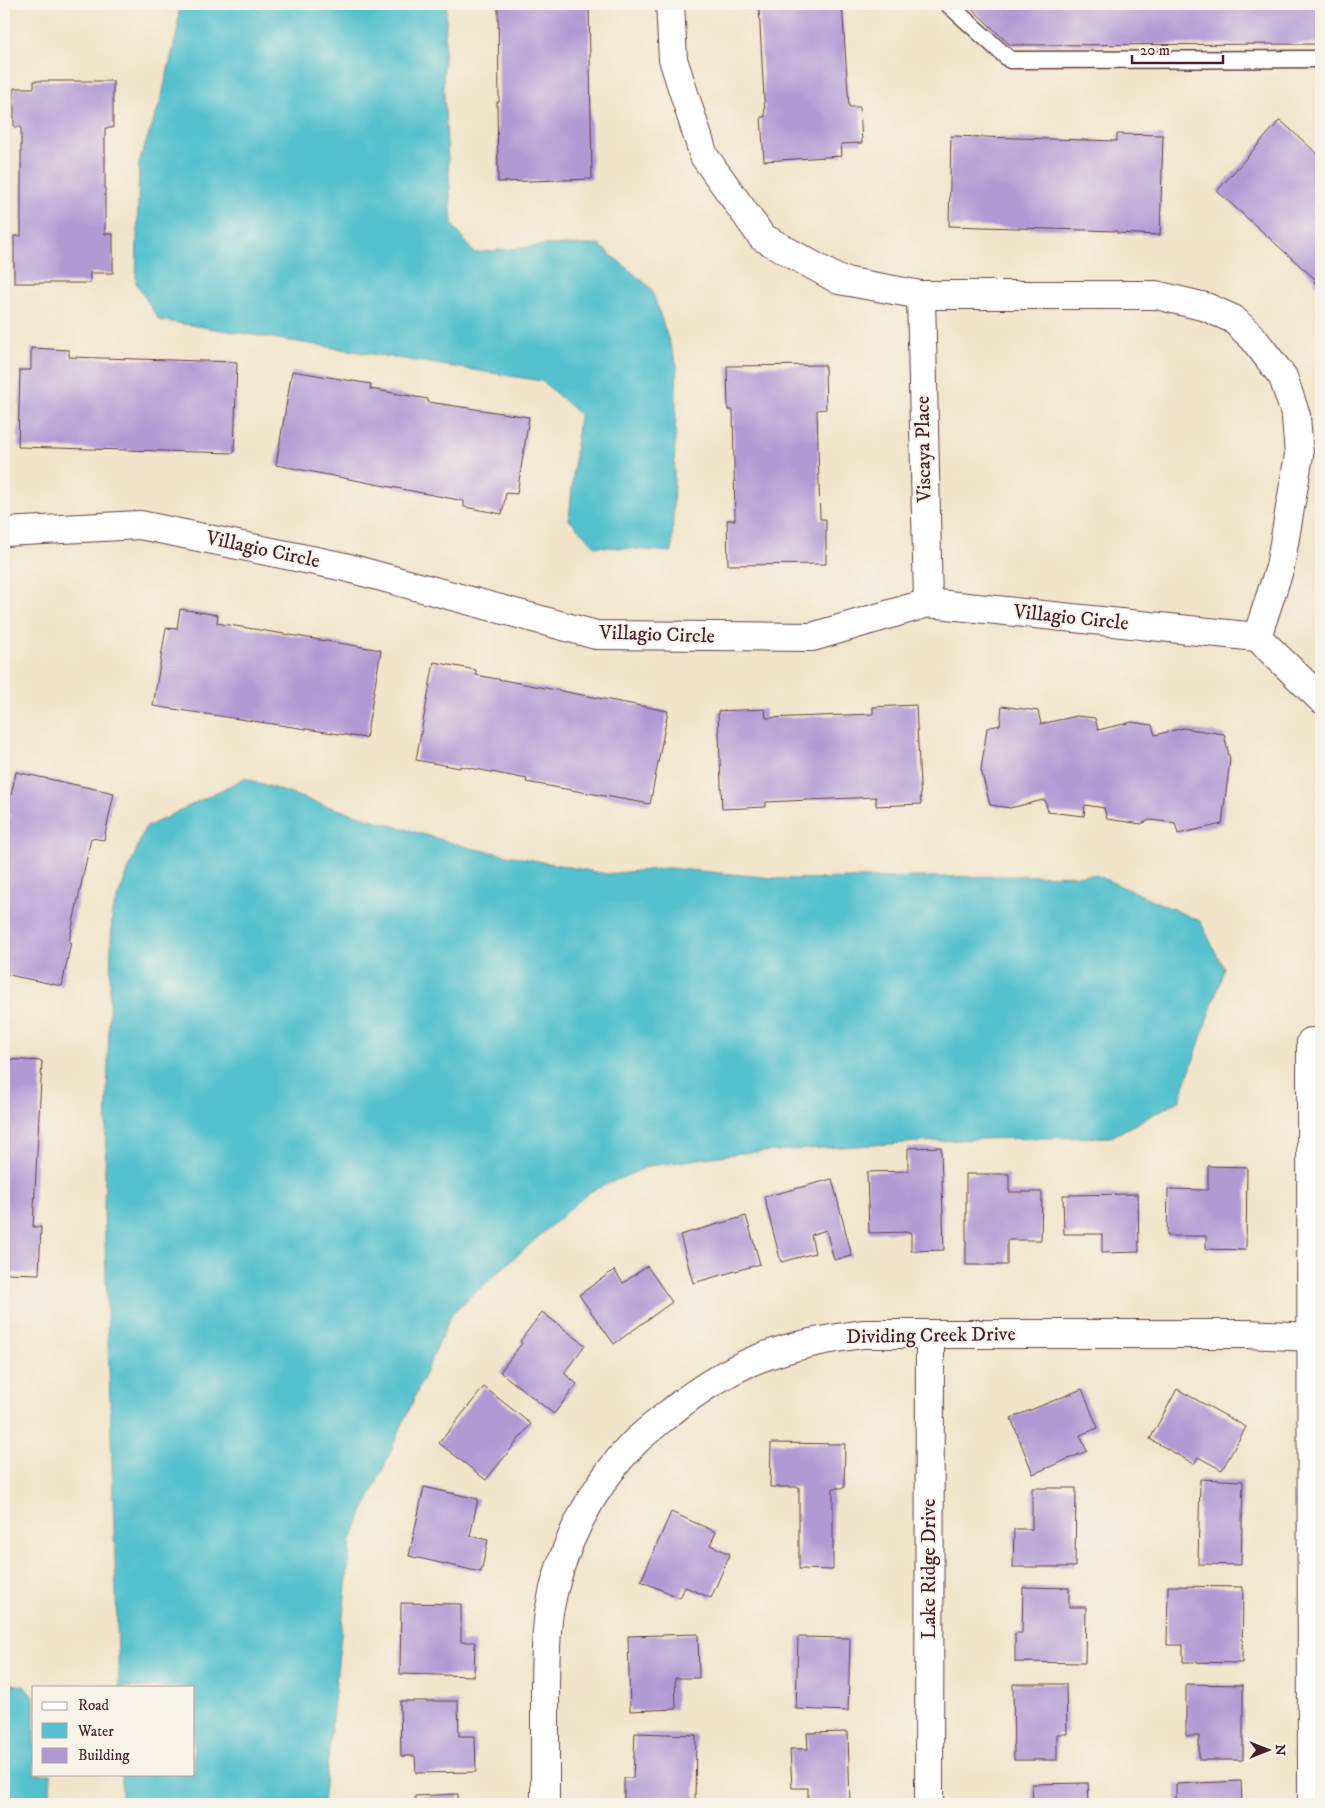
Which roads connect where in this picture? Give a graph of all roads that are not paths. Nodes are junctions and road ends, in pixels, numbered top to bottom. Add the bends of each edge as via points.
1 (670, 4) edge
2 (948, 4) edge
3 (1321, 59) edge
4 (920, 295) junction
5 (4, 532) edge
6 (928, 603) junction
7 (1257, 638) junction
8 (1321, 699) edge
9 (1311, 1042) dead end
10 (930, 1334) junction
11 (1312, 1337) junction
12 (545, 1804) edge
13 (929, 1804) edge
14 (1312, 1804) edge

1 - 4 street via 673,58 704,156 762,237 839,280
2 - 3 lane via 1010,60
4 - 6 street, Viscaya Place
4 - 7 street via 1156,295 1206,307 1233,319 1253,338 1284,377 1296,416 1299,455 1280,567
5 - 6 street, Villagio Circle via 140,525 345,567 596,635 812,638
6 - 7 street, Villagio Circle
7 - 8 street
9 - 11 street
10 - 11 street, Dividing Creek Drive
10 - 12 street, Dividing Creek Drive via 853,1336 814,1341 761,1357 707,1384 655,1424 613,1468 594,1494 569,1543 550,1612 545,1650
10 - 13 street, Lake Ridge Drive
11 - 14 street

